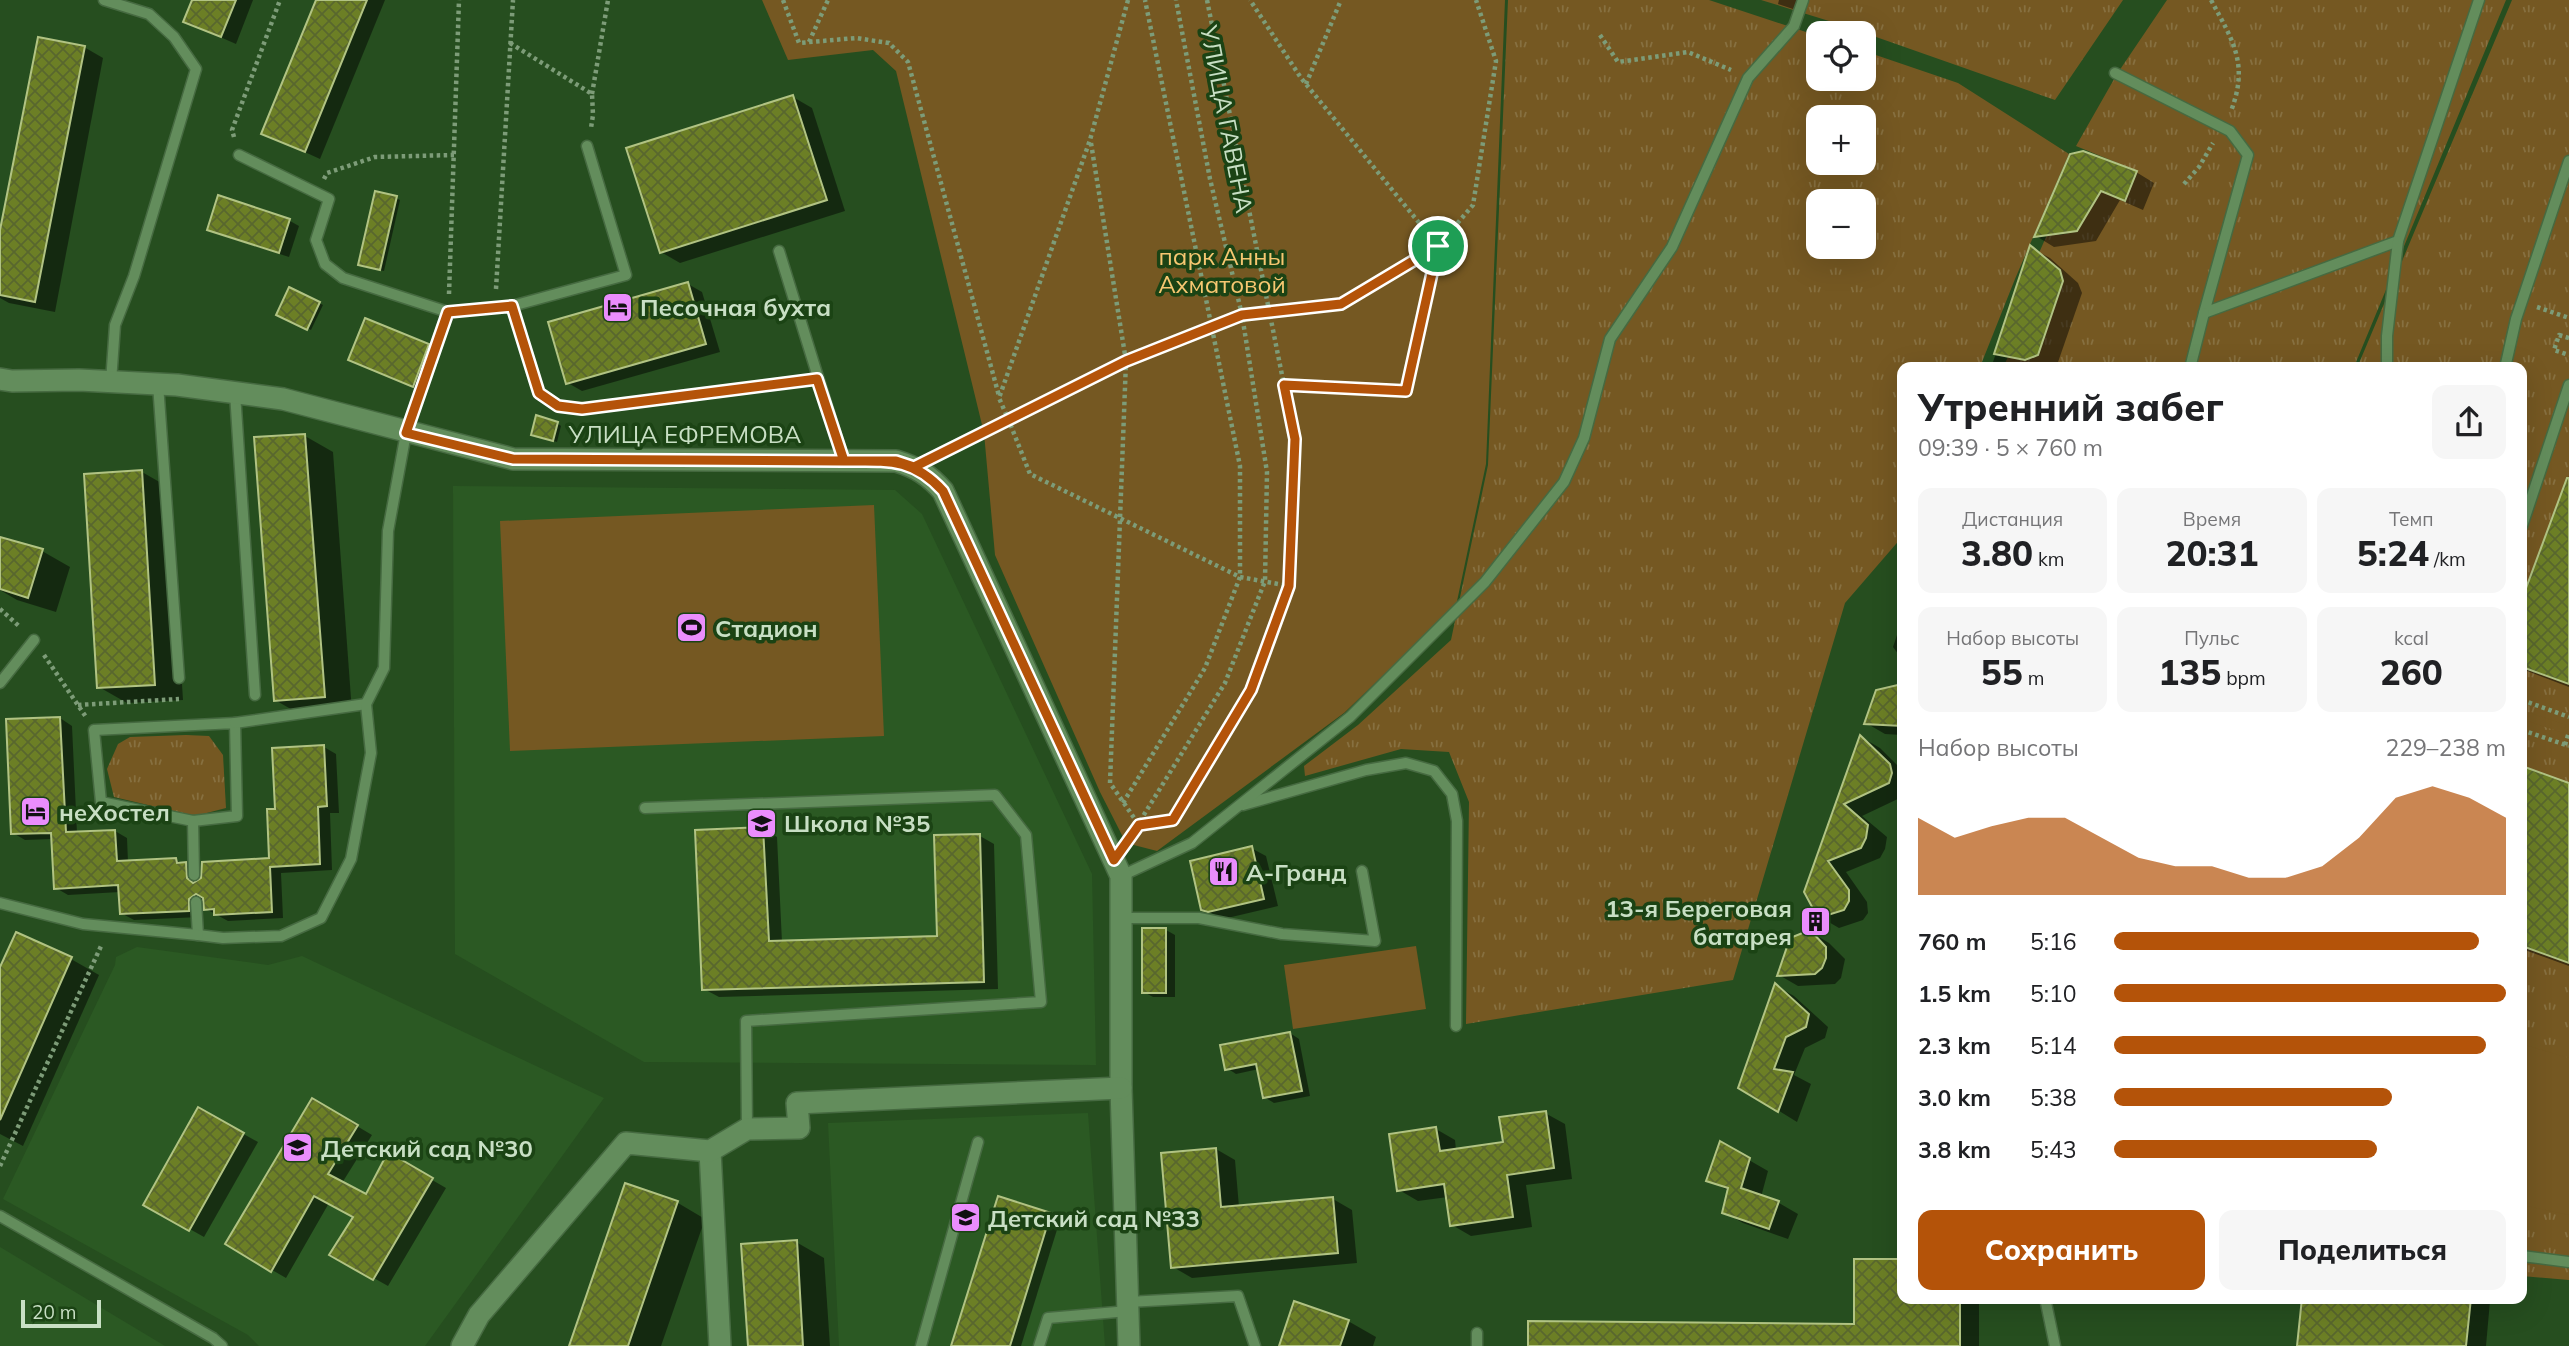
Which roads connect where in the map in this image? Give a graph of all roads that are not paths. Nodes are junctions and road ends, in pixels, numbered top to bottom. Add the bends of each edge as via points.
1 (104, 0) edge
2 (1803, 0) edge
3 (2479, 0) edge
4 (2115, 73) dead end
5 (587, 146) road end
6 (239, 155) dead end
7 (2569, 161) edge
8 (2398, 241) junction
9 (779, 251) dead end
10 (512, 306) junction
11 (448, 312) junction
12 (2204, 313) junction
13 (2192, 362) edge
14 (2387, 362) edge
15 (2506, 362) edge
16 (0, 379) edge
17 (817, 379) junction
18 (111, 382) junction
19 (158, 384) junction
20 (2569, 385) edge
21 (235, 393) junction
22 (406, 433) junction
23 (844, 461) junction
24 (2527, 505) edge
25 (34, 640) road end
26 (179, 678) road end
27 (0, 683) edge
28 (255, 695) dead end
29 (366, 704) junction
30 (235, 723) junction
31 (1237, 807) junction
32 (645, 808) dead end
33 (193, 821) junction
34 (1118, 868) junction
35 (1362, 871) dead end
36 (194, 875) dead end
37 (196, 902) dead end
38 (0, 903) edge
39 (1122, 918) junction
40 (198, 935) junction
41 (1456, 1026) dead end
42 (1121, 1088) junction
43 (747, 1129) junction
44 (978, 1142) dead end
45 (710, 1151) junction
46 (0, 1216) edge
47 (2527, 1257) edge
48 (2569, 1262) edge
49 (2046, 1304) edge
50 (1128, 1307) junction
51 (1477, 1333) dead end
52 (222, 1346) edge
53 (463, 1346) edge
54 (720, 1346) edge
55 (921, 1346) edge
56 (1039, 1346) edge
57 (1129, 1346) edge
58 (1255, 1346) edge
59 (1477, 1346) edge
60 (2055, 1346) edge

1 - 18 lane via 149,14 174,37 196,69 115,326
2 - 31 lane via 1794,26 1748,78 1672,247 1610,339 1584,438 1564,482 1485,582 1350,717
3 - 8 lane
4 - 12 lane via 2230,131 2248,155
5 - 10 lane via 626,275
6 - 11 lane via 329,199 316,240 325,264 343,278
7 - 15 lane via 2521,302
8 - 12 lane
8 - 14 lane
9 - 17 lane
10 - 11 lane
10 - 17 lane via 539,393 558,406 582,409
11 - 22 lane
12 - 13 lane
16 - 18 street, УЛИЦА ЕФРЕМОВА
17 - 23 lane
18 - 19 street, УЛИЦА ЕФРЕМОВА
19 - 21 street, УЛИЦА ЕФРЕМОВА
19 - 26 lane
20 - 24 lane
21 - 22 street, УЛИЦА ЕФРЕМОВА via 283,399
21 - 28 lane
22 - 23 street, УЛИЦА ЕФРЕМОВА via 513,459
22 - 29 lane via 388,531 384,668
23 - 34 street, УЛИЦА ЕФРЕМОВА via 896,461 930,477 943,491
25 - 27 lane
29 - 30 lane
29 - 40 lane via 371,753 351,859 321,918 281,936
30 - 33 lane via 237,816
30 - 33 lane via 94,730 101,802
31 - 34 lane via 1192,843
31 - 41 lane via 1366,770 1406,763 1434,771 1452,794 1457,821
32 - 43 lane via 995,795 1026,835 1041,1002 746,1021
33 - 36 lane
34 - 39 street
35 - 39 lane via 1375,941 1282,934 1199,918
37 - 40 lane
38 - 40 lane via 83,924
39 - 42 street
42 - 43 street via 797,1103 799,1128
42 - 50 street
43 - 45 street
44 - 55 lane
45 - 53 street via 626,1143 479,1315
45 - 54 street
46 - 52 lane
47 - 48 lane
49 - 60 lane
50 - 56 lane via 1048,1318
50 - 57 street
50 - 58 lane via 1238,1296
51 - 59 lane

